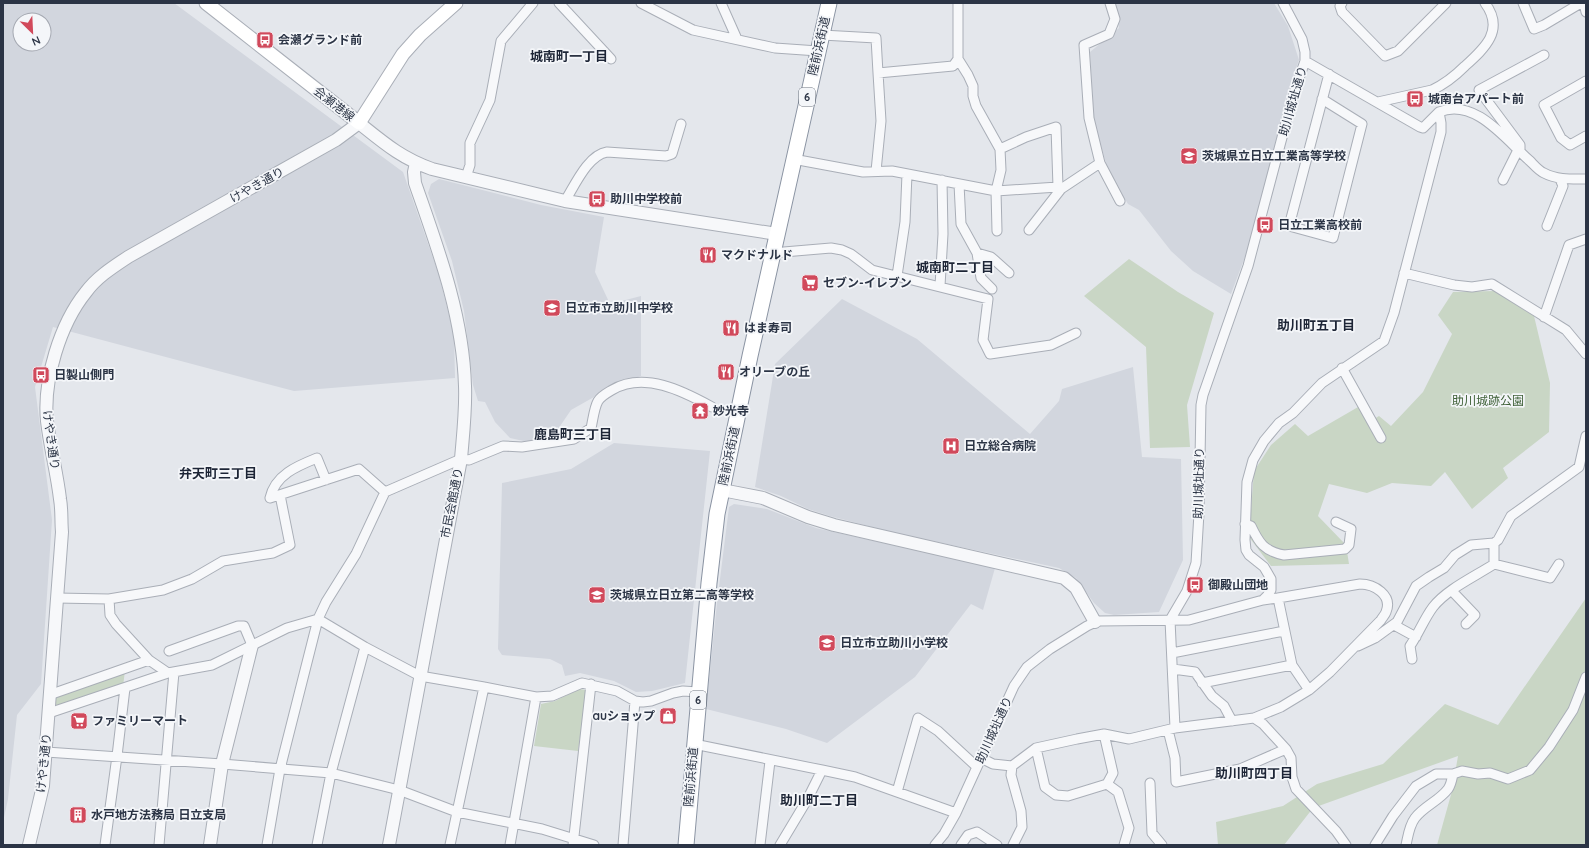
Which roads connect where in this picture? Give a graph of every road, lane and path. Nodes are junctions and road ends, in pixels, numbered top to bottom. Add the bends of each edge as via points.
1 (206, 3) edge
2 (456, 3) edge
3 (533, 3) edge
4 (559, 3) edge
5 (641, 3) edge
6 (721, 3) edge
7 (829, 3) edge
8 (958, 3) edge
9 (1110, 3) edge
10 (1284, 3) edge
11 (1342, 3) edge
12 (1446, 3) edge
13 (1485, 3) edge
14 (1523, 3) edge
15 (1583, 3) edge
16 (1586, 12) edge
17 (822, 35) junction
18 (737, 39) junction
19 (818, 51) junction
20 (1544, 55) dead end
21 (612, 59) dead end
22 (958, 59) junction
23 (1305, 61) junction
24 (878, 73) junction
25 (1329, 74) junction
26 (1586, 80) edge
27 (1322, 99) junction
28 (1378, 102) junction
29 (1439, 112) junction
30 (359, 123) junction
31 (681, 124) dead end
32 (1586, 136) edge
33 (1000, 149) junction
34 (1519, 151) junction
35 (793, 159) junction
36 (416, 163) junction
37 (1100, 163) junction
38 (876, 172) junction
39 (907, 174) junction
40 (466, 176) junction
41 (1560, 179) junction
42 (1586, 179) edge
43 (942, 180) junction
44 (1502, 180) dead end
45 (959, 184) junction
46 (996, 190) junction
47 (1058, 190) junction
48 (565, 201) junction
49 (1120, 201) dead end
50 (1547, 226) dead end
51 (1029, 230) dead end
52 (997, 231) dead end
53 (777, 234) junction
54 (1586, 239) edge
55 (772, 253) junction
56 (977, 253) junction
57 (1404, 273) junction
58 (1009, 274) dead end
59 (897, 276) junction
60 (940, 286) junction
61 (992, 289) dead end
62 (1544, 317) junction
63 (1076, 333) dead end
64 (1586, 354) edge
65 (1342, 368) junction
66 (712, 407) dead end
67 (1586, 436) edge
68 (1380, 438) dead end
69 (461, 459) junction
70 (326, 480) junction
71 (722, 490) junction
72 (385, 492) junction
73 (280, 495) junction
74 (1336, 522) dead end
75 (1245, 524) junction
76 (1494, 543) junction
77 (1494, 564) junction
78 (1559, 564) dead end
79 (1452, 591) junction
80 (57, 598) junction
81 (1278, 598) junction
82 (109, 599) junction
83 (1263, 600) junction
84 (318, 619) junction
85 (1170, 620) junction
86 (1095, 622) junction
87 (1466, 624) dead end
88 (1394, 625) junction
89 (1284, 631) junction
90 (1416, 637) junction
91 (252, 645) junction
92 (365, 647) junction
93 (1353, 648) junction
94 (169, 651) dead end
95 (1172, 653) junction
96 (1412, 659) dead end
97 (148, 660) junction
98 (1292, 665) junction
99 (1173, 669) junction
100 (171, 672) junction
101 (420, 676) junction
102 (1586, 677) edge
103 (1202, 683) junction
104 (591, 684) junction
105 (484, 687) junction
106 (125, 688) junction
107 (1309, 690) junction
108 (698, 692) junction
109 (49, 695) junction
110 (536, 697) junction
111 (636, 701) junction
112 (49, 713) junction
113 (1254, 718) junction
114 (1232, 721) junction
115 (1172, 729) junction
116 (1104, 734) junction
117 (694, 744) junction
118 (1036, 748) junction
119 (1286, 749) junction
120 (46, 752) junction
121 (117, 756) junction
122 (166, 760) junction
123 (770, 761) junction
124 (979, 763) junction
125 (222, 764) junction
126 (1012, 766) junction
127 (280, 769) junction
128 (822, 770) junction
129 (330, 773) junction
130 (1453, 774) junction
131 (1150, 783) dead end
132 (1107, 784) junction
133 (399, 790) junction
134 (897, 792) junction
135 (457, 812) junction
136 (956, 813) junction
137 (514, 823) junction
138 (573, 842) edge
139 (29, 845) edge
140 (105, 845) edge
141 (160, 845) edge
142 (210, 845) edge
143 (266, 845) edge
144 (317, 845) edge
145 (389, 845) edge
146 (450, 845) edge
147 (510, 845) edge
148 (594, 845) edge
149 (623, 845) edge
150 (686, 845) edge
151 (760, 845) edge
152 (780, 845) edge
153 (935, 845) edge
154 (961, 845) edge
155 (997, 845) edge
156 (1013, 845) edge
157 (1124, 845) edge
158 (1162, 845) edge
159 (1346, 845) edge
160 (1375, 845) edge
161 (1406, 845) edge

1 - 30 main road, 会瀬港線
2 - 30 main road, 会瀬港線 via 420,34
3 - 40 street via 501,41 490,100 470,143 470,165
4 - 21 street
5 - 18 street via 693,30
6 - 18 street
7 - 17 highway, 陸前浜街道 / 6
8 - 22 street
9 - 37 street via 1115,19 1109,34 1084,45 1089,118
10 - 23 street, 助川城址通り via 1302,39 1306,52
11 - 12 street via 1340,6 1346,18 1385,56 1398,51
13 - 28 street via 1492,16 1493,31 1481,52 1447,82 1432,90
14 - 15 street via 1534,29
15 - 16 street
17 - 19 highway, 陸前浜街道 / 6
17 - 24 street via 876,38
18 - 19 street via 775,48
19 - 35 highway, 陸前浜街道 / 6
20 - 34 street via 1479,90 1520,146
22 - 24 street via 953,66 942,68
22 - 33 street via 973,86 976,106
23 - 25 street
23 - 85 street, 助川城址通り via 1293,96 1248,266 1202,395 1196,563 1187,591
24 - 38 street via 881,121
25 - 27 street
25 - 28 street
26 - 32 street via 1544,105 1561,138 1570,145
27 - 27 street via 1289,226 1333,238 1362,124
28 - 29 street via 1423,128
29 - 34 street via 1461,109 1478,115
29 - 57 street via 1441,132
30 - 36 street via 397,153
30 - 80 street, けやき通り via 336,140 128,257 98,278 76,305 59,343 47,392 47,421 60,500 62,532
31 - 48 street via 672,154 666,156 600,153 592,159
33 - 46 street via 1001,170
33 - 47 street via 1026,136 1056,127
34 - 41 street via 1543,173
34 - 44 street
35 - 38 street via 863,172
35 - 53 highway, 陸前浜街道 / 6
36 - 40 street
36 - 69 street, 市民会館通り via 415,183 444,267 458,324 466,386
37 - 47 street
37 - 49 street
38 - 39 street via 892,171
39 - 43 street
39 - 59 street via 905,222
40 - 48 street
41 - 42 street
41 - 50 street via 1563,186
43 - 45 street
43 - 60 street via 943,234
45 - 46 street
45 - 56 street via 961,224
46 - 47 street
46 - 52 street
47 - 51 street
48 - 53 street
53 - 55 highway, 陸前浜街道 / 6
54 - 62 street via 1569,245
55 - 59 street via 831,248 842,250 872,270
55 - 71 highway, 陸前浜街道 / 6
56 - 58 street via 991,257
56 - 61 street via 981,278
57 - 62 street via 1454,285 1472,287 1492,284
57 - 65 street via 1384,341
59 - 60 street
60 - 63 street via 988,299 983,340 990,354 1051,345
62 - 64 street via 1566,330
65 - 68 street
65 - 75 street via 1322,383 1279,424 1252,460 1247,482
66 - 69 street via 670,388 640,381 618,386 603,395 597,401 591,428 574,439 522,448 503,446 469,460
67 - 76 street via 1579,466 1511,516
69 - 72 street
69 - 101 street, 市民会館通り
70 - 72 street via 359,469
70 - 73 street
70 - 73 street via 317,458 292,469 279,480 272,489 270,498
71 - 86 street via 769,500 834,525 1064,578 1076,588
71 - 108 highway, 陸前浜街道 / 6 via 712,554
72 - 84 street via 356,554
73 - 82 street via 290,545 273,553 223,561 192,579 163,590
74 - 75 street via 1351,529 1345,549 1284,555 1277,554 1260,544 1251,526
75 - 83 street via 1246,550 1264,567 1271,579 1271,590
76 - 77 street
76 - 88 street via 1472,545 1455,555 1444,568 1416,586
77 - 78 street via 1550,578
77 - 79 street
79 - 87 street via 1475,615
79 - 90 street via 1435,605 1423,620
80 - 82 street
80 - 109 street, けやき通り
81 - 83 street
81 - 89 street
81 - 93 street via 1360,584 1375,586 1385,597 1386,612
82 - 97 street via 110,615
83 - 85 street via 1196,618
84 - 91 street via 287,628
84 - 92 street
84 - 127 street
85 - 86 street, 助川城址通り
85 - 95 street
86 - 124 street, 助川城址通り via 1050,649 1027,667 1014,686
88 - 90 street
88 - 93 street via 1375,638
89 - 95 street
89 - 98 street
90 - 96 street via 1410,646
91 - 94 street via 244,626 238,626
91 - 100 street via 212,665
91 - 125 street
92 - 101 street
92 - 129 street
93 - 107 street
95 - 99 street
97 - 100 street
97 - 109 street
98 - 103 street
98 - 107 street
99 - 103 street via 1195,672
99 - 115 street
100 - 106 street
100 - 122 street
101 - 105 street
101 - 133 street, 市民会館通り
102 - 130 street via 1573,710 1549,747 1530,770 1508,778 1490,773
103 - 114 street via 1224,706
104 - 110 street via 582,683 552,696
104 - 111 street via 617,691
104 - 138 street
105 - 110 street
105 - 135 street
106 - 112 street
106 - 121 street
107 - 113 street via 1281,708
108 - 111 street via 683,691 651,701
108 - 117 highway, 陸前浜街道 / 6
109 - 112 street, けやき通り
110 - 137 street
111 - 149 street
112 - 120 street, けやき通り
113 - 114 street
113 - 119 street
114 - 115 street
115 - 116 street via 1129,739
115 - 119 street via 1176,782 1240,769
116 - 118 street
116 - 132 street via 1113,773
117 - 123 street
117 - 150 highway, 陸前浜街道 / 6
118 - 126 street
118 - 132 street via 1045,787 1056,794 1068,796
119 - 159 street via 1291,758 1292,777 1296,789
120 - 121 street
120 - 139 street, けやき通り via 43,786
121 - 122 street
121 - 140 street
122 - 125 street
122 - 141 street
123 - 128 street
123 - 151 street
124 - 126 street
124 - 134 street via 918,718
124 - 136 street, 助川城址通り
125 - 127 street
125 - 142 street
126 - 156 street via 1011,775 1021,811 1022,827
127 - 129 street
127 - 143 street
128 - 134 street via 855,777
128 - 152 street
129 - 133 street
129 - 144 street
130 - 160 street via 1436,774 1416,786 1392,816
130 - 161 street via 1449,788 1415,818 1409,829
131 - 158 street via 1152,833
132 - 157 street via 1118,792 1129,828
133 - 135 street
133 - 145 street, 市民会館通り
134 - 136 street
135 - 137 street
135 - 146 street
136 - 153 street, 助川城址通り
137 - 138 street via 542,828
137 - 147 street
138 - 148 street
154 - 155 street via 968,835 977,832

